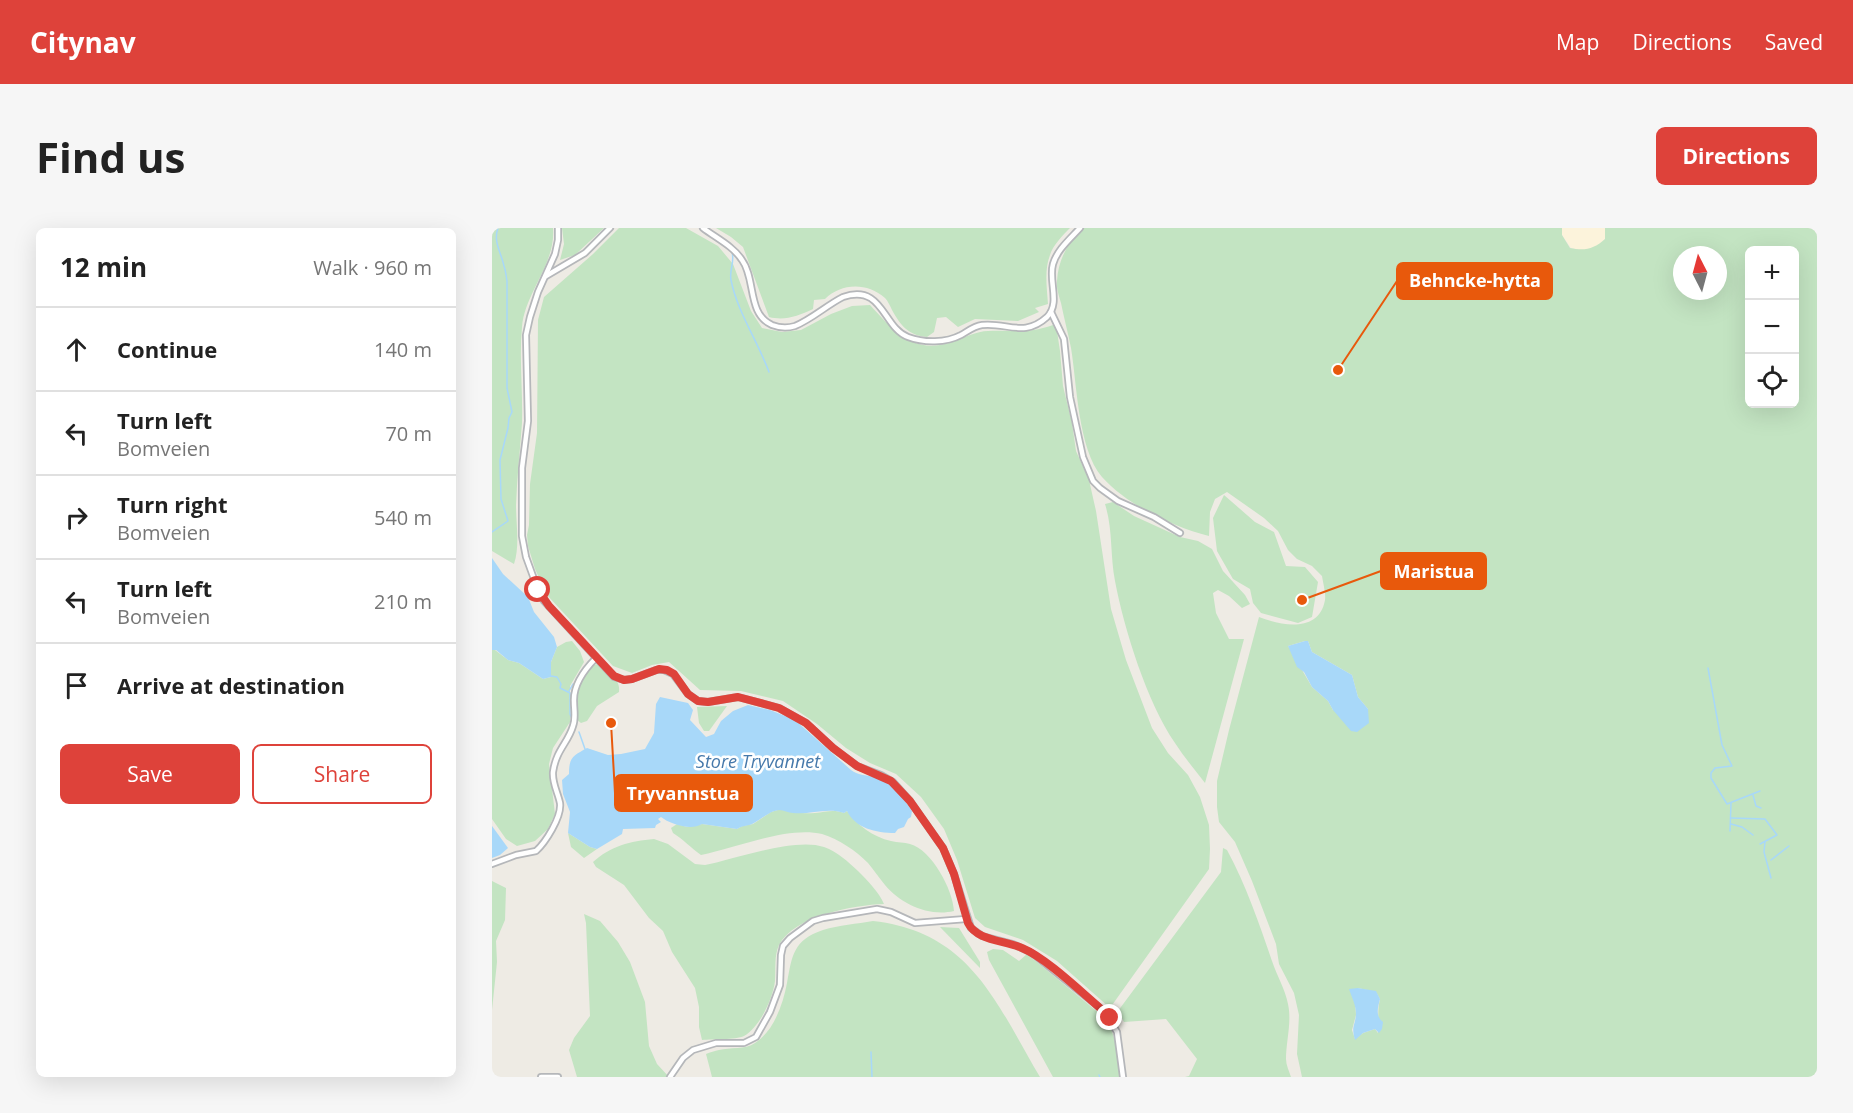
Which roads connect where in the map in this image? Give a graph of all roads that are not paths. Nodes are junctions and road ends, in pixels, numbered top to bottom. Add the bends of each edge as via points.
1 (558, 228) edge
2 (610, 228) edge
3 (703, 228) edge
4 (1080, 228) edge
5 (546, 276) junction
6 (1051, 312) junction
7 (1180, 533) dead end
8 (596, 658) junction
9 (492, 864) edge
10 (966, 919) junction
11 (541, 1077) edge
12 (558, 1077) edge
13 (670, 1077) edge
14 (1123, 1077) edge

1 - 5 street via 558,243
2 - 5 street via 585,253
3 - 6 street via 741,257 759,314 778,327 796,325 840,299 857,295 878,304 902,334 925,340 950,339 982,325 1028,328
4 - 6 street via 1053,261
5 - 8 street via 526,331 528,421 522,468 523,547 544,601
6 - 7 street via 1064,339 1070,397 1083,457 1093,481 1118,501
8 - 9 street via 576,686 573,726 555,764 558,821 536,852
8 - 10 street via 624,680 667,670 698,701 738,697 779,708 806,723 857,766 891,781 943,848
10 - 13 street via 915,923 877,909 813,921 783,946 780,985 756,1037 744,1043 716,1043 693,1050
10 - 14 street via 976,933 1032,953 1105,1012 1117,1032
11 - 12 street

